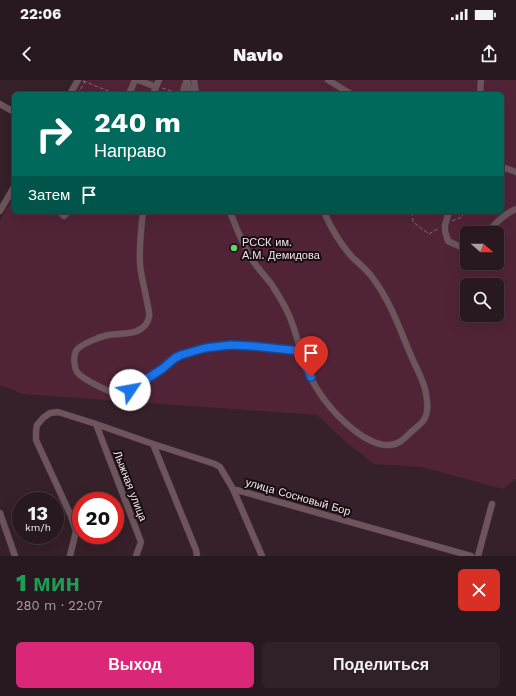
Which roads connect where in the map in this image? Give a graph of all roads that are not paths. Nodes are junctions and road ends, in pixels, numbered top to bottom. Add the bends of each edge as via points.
1 (80, 80) edge
2 (135, 80) edge
3 (138, 80) edge
4 (159, 80) edge
5 (194, 80) edge
6 (328, 80) edge
7 (481, 80) edge
8 (156, 87) junction
9 (71, 92) edge
10 (130, 92) edge
11 (154, 92) edge
12 (196, 92) edge
13 (348, 92) edge
14 (480, 92) edge
15 (0, 104) edge
16 (12, 111) edge
17 (504, 168) edge
18 (516, 172) edge
19 (12, 190) edge
20 (516, 209) edge
21 (0, 211) edge
22 (143, 214) edge
23 (231, 214) edge
24 (325, 214) edge
25 (448, 214) edge
26 (495, 226) edge
27 (460, 247) edge
28 (301, 351) junction
29 (96, 424) junction
30 (153, 444) junction
31 (233, 489) junction
32 (492, 504) dead end
33 (0, 513) edge
34 (15, 556) edge
35 (70, 556) edge
36 (136, 556) edge
37 (197, 556) edge
38 (262, 556) edge
39 (471, 556) edge
40 (478, 556) edge

1 - 9 street
2 - 10 street
3 - 8 street
4 - 8 street
5 - 12 street
6 - 13 street
7 - 14 street
8 - 11 street
15 - 16 street
17 - 18 street
19 - 21 street
20 - 26 street
22 - 28 street via 140,263 149,318 135,333 108,335 80,347 74,357 77,372 109,392 117,394 130,390 175,358 205,348 230,345
23 - 28 street via 254,261 287,310
24 - 28 street via 343,246 363,266 387,300 421,375 427,401 424,420 403,440 395,444 382,444 364,437 346,424 325,401 311,377
25 - 27 street via 444,231 448,241
29 - 30 street, улица Сосновый Бор
29 - 35 street, улица Сосновый Бор via 58,412 50,413 43,418 36,430 36,440 76,531
29 - 36 street, Лыжная улица via 141,542
30 - 31 street, улица Сосновый Бор via 215,464 220,467
30 - 37 street
31 - 38 street
31 - 39 street, улица Сосновый Бор
32 - 40 street
33 - 34 street

